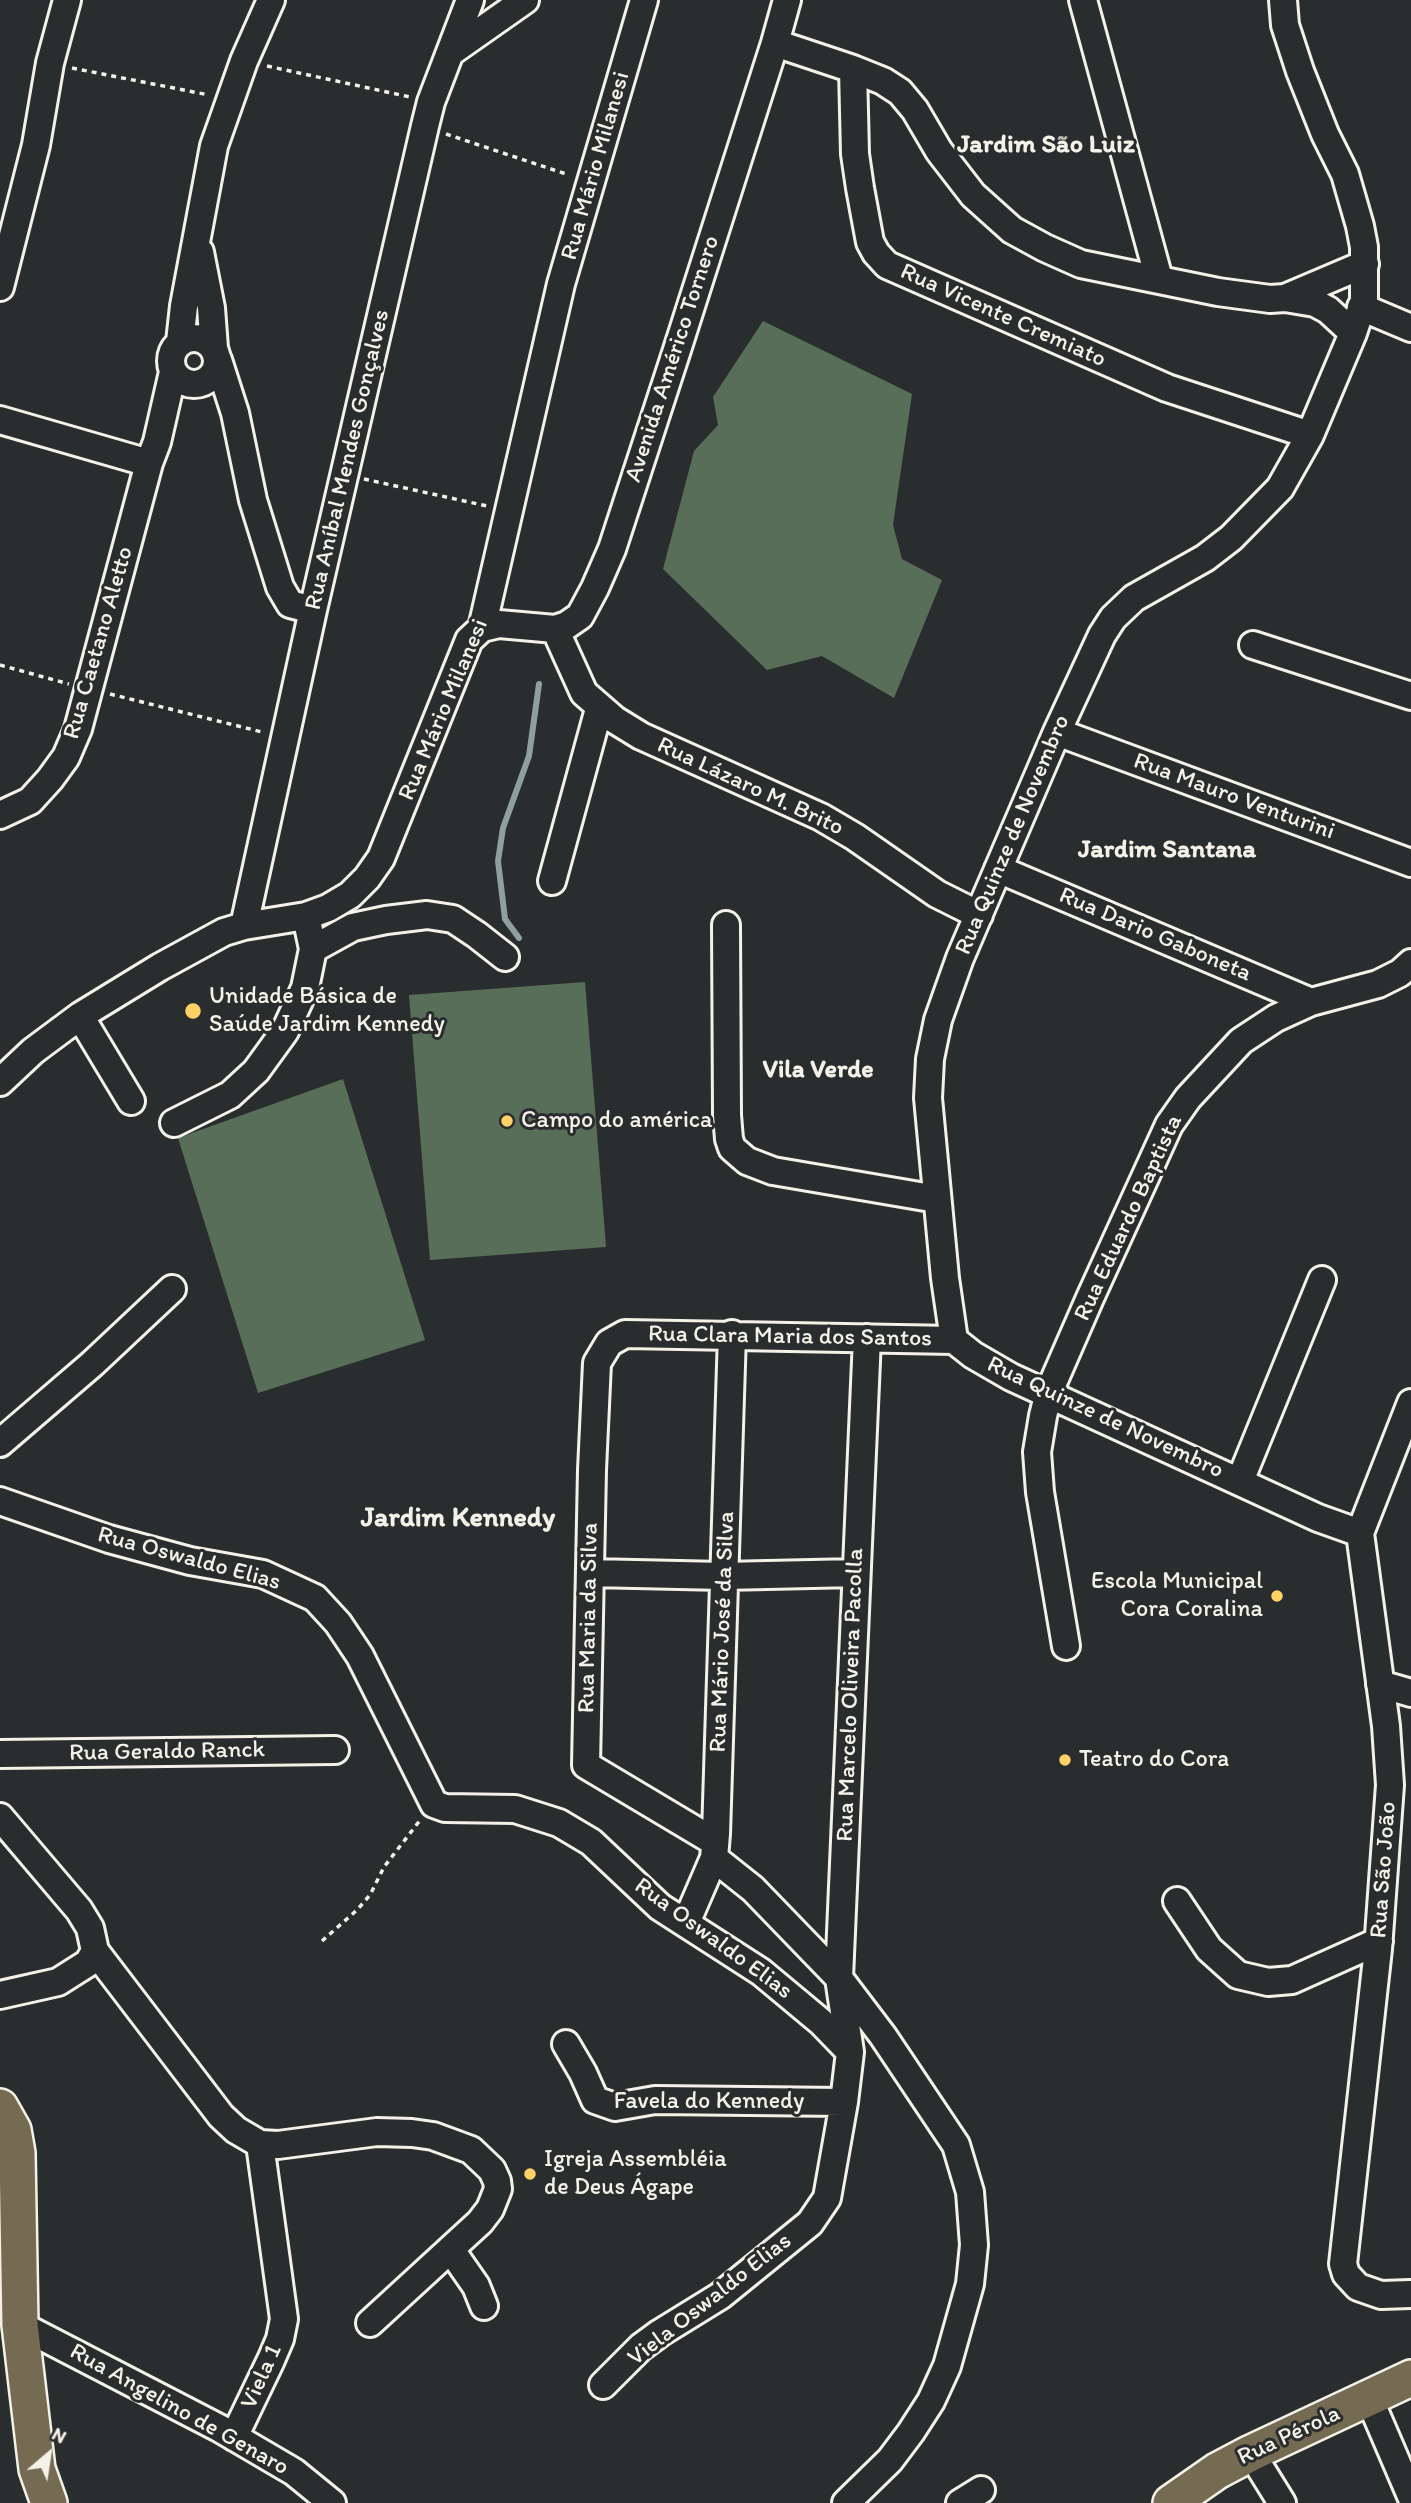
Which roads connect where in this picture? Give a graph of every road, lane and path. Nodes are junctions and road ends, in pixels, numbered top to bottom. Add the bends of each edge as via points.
1 (67, 0) edge
2 (271, 0) edge
3 (470, 0) edge
4 (524, 0) edge
5 (644, 0) edge
6 (787, 0) edge
7 (1083, 0) edge
8 (1283, 0) edge
9 (775, 43) junction
10 (451, 52) junction
11 (244, 61) junction
12 (50, 63) junction
13 (853, 69) junction
14 (230, 99) junction
15 (428, 114) junction
16 (591, 182) junction
17 (198, 233) junction
18 (5, 248) edge
19 (1365, 264) junction
20 (1159, 279) junction
21 (0, 287) edge
22 (1285, 298) junction
23 (1362, 307) junction
24 (1411, 328) edge
25 (1353, 333) junction
26 (180, 342) junction
27 (216, 354) junction
28 (189, 380) junction
29 (235, 413) junction
30 (0, 420) edge
31 (1310, 435) junction
32 (153, 452) junction
33 (345, 474) junction
34 (507, 511) junction
35 (313, 610) junction
36 (481, 628) junction
37 (555, 629) junction
38 (1253, 645) dead end
39 (0, 665) edge
40 (88, 689) junction
41 (1411, 696) edge
42 (599, 709) junction
43 (1057, 732) junction
44 (285, 737) junction
45 (0, 815) edge
46 (1411, 863) edge
47 (998, 869) junction
48 (552, 881) dead end
49 (979, 915) junction
50 (306, 916) junction
51 (726, 925) dead end
52 (244, 926) junction
53 (313, 949) junction
54 (505, 957) dead end
55 (1411, 963) edge
56 (1311, 1002) junction
57 (80, 1016) junction
58 (0, 1082) edge
59 (131, 1101) dead end
60 (174, 1123) dead end
61 (937, 1199) junction
62 (1322, 1280) dead end
63 (172, 1289) dead end
64 (625, 1334) joint
65 (732, 1334) junction
66 (867, 1338) junction
67 (954, 1340) junction
68 (1049, 1392) junction
69 (1411, 1404) edge
70 (0, 1443) edge
71 (1240, 1482) junction
72 (0, 1501) edge
73 (1360, 1533) junction
74 (591, 1573) junction
75 (856, 1573) junction
76 (723, 1576) junction
77 (1066, 1646) dead end
78 (1380, 1684) junction
79 (1411, 1693) edge
80 (335, 1750) dead end
81 (0, 1754) edge
82 (434, 1804) junction
83 (0, 1817) edge
84 (715, 1850) junction
85 (1177, 1901) dead end
86 (687, 1923) junction
87 (322, 1941) dead end
88 (1379, 1941) junction
89 (95, 1951) junction
90 (839, 1978) junction
91 (0, 1996) edge
92 (566, 2044) dead end
93 (850, 2052) junction
94 (844, 2102) junction
95 (0, 2107) edge
96 (260, 2144) junction
97 (451, 2250) junction
98 (1411, 2294) edge
99 (484, 2306) dead end
100 (370, 2323) dead end
101 (20, 2325) junction
102 (1411, 2378) edge
103 (603, 2385) dead end
104 (1369, 2398) junction
105 (234, 2437) junction
106 (1251, 2453) junction
107 (1411, 2496) edge
108 (49, 2503) edge
109 (331, 2503) edge
110 (846, 2503) edge
111 (1171, 2503) edge
112 (1282, 2503) edge

1 - 12 street
2 - 11 street
3 - 10 street, Rua Aníbal Mendes Gonçalves
4 - 10 street
5 - 16 street, Rua Mário Milanesi
6 - 9 street, Avenida Américo Tornero
7 - 20 street
8 - 19 street, Rua Quinze de Novembro via 1285,25 1300,71 1345,174
9 - 13 street
9 - 37 street, Avenida Américo Tornero via 611,550 580,616
10 - 15 street, Rua Aníbal Mendes Gonçalves
11 - 14 street
11 - 15 path
12 - 14 path
12 - 18 street via 36,145
13 - 20 street via 883,81 905,97 954,172 1012,230 1081,264
13 - 31 street, Rua Vicente Cremiato via 860,188 870,242 887,265 1167,388
14 - 17 street via 215,146
15 - 16 path
15 - 33 street, Rua Aníbal Mendes Gonçalves
16 - 34 street, Rua Mário Milanesi via 561,284
17 - 26 street
17 - 27 street
18 - 21 street
19 - 22 street
19 - 23 street, Rua Quinze de Novembro
20 - 22 street via 1218,292
22 - 25 street via 1315,303
23 - 24 street
23 - 25 street, Rua Quinze de Novembro
25 - 31 street, Rua Quinze de Novembro
26 - 27 street via 204,340
26 - 28 street via 170,361
27 - 28 street via 211,379
27 - 29 street
28 - 29 street
28 - 32 street, Rua Caetano Aletto via 182,411
29 - 35 street via 253,500 280,587 290,604
30 - 32 street
31 - 43 street, Rua Quinze de Novembro via 1280,488 1231,538 1134,598 1113,618
32 - 40 street, Rua Caetano Aletto
33 - 34 path
33 - 35 street, Rua Aníbal Mendes Gonçalves
34 - 36 street, Rua Mário Milanesi
35 - 44 street, Rua Aníbal Mendes Gonçalves
36 - 37 street via 499,624
36 - 50 street, Rua Mário Milanesi via 469,639 381,858 349,895
37 - 42 street, Rua Lázaro M. Brito via 584,693
38 - 41 street
39 - 40 path
40 - 44 path
40 - 45 street, Rua Caetano Aletto via 66,757 30,801
42 - 48 street
42 - 49 street, Rua Lázaro M. Brito via 641,736 821,817 936,894
43 - 46 street, Rua Mauro Venturini
43 - 47 street, Rua Quinze de Novembro
44 - 52 street, Rua Aníbal Mendes Gonçalves
47 - 49 street, Rua Quinze de Novembro
47 - 56 street, Rua Dario Gaboneta
49 - 61 street, Rua Quinze de Novembro via 938,1020 930,1059 928,1098
50 - 52 street, Rua Mário Milanesi
50 - 53 street
51 - 61 street via 727,1115 732,1148 747,1161 773,1171
52 - 57 street, Rua Mário Milanesi via 203,942
53 - 54 street via 353,927 427,915 453,919
53 - 60 street via 305,988 285,1031 256,1071 230,1095
55 - 56 street, Rua Eduardo Baptista via 1378,984
56 - 68 street, Rua Eduardo Baptista via 1241,1041 1175,1116 1134,1197
57 - 58 street, Rua Mário Milanesi
57 - 59 street
61 - 67 street, Rua Quinze de Novembro
62 - 71 street
63 - 70 street
64 - 65 street, Rua Clara Maria dos Santos
64 - 74 street, Rua Maria da Silva via 608,1343 597,1363
65 - 66 street, Rua Clara Maria dos Santos
65 - 76 street, Rua Mário José da Silva
66 - 67 street, Rua Clara Maria dos Santos
66 - 75 street, Rua Marcelo Oliveira Pacolla
67 - 68 street, Rua Quinze de Novembro via 991,1366
68 - 71 street, Rua Quinze de Novembro
68 - 77 street, Rua Eduardo Baptista via 1037,1452
69 - 73 street, Rua São João
71 - 73 street, Rua Quinze de Novembro
72 - 82 street, Rua Oswaldo Elias via 109,1539 190,1561 263,1574 315,1598 360,1656
73 - 78 street, Rua São João
74 - 76 street
74 - 84 street, Rua Maria da Silva via 586,1765
75 - 76 street
75 - 90 street, Rua Marcelo Oliveira Pacolla
76 - 84 street, Rua Mário José da Silva
78 - 79 street
78 - 88 street, Rua São João via 1390,1785
80 - 81 street, Rua Geraldo Ranck
82 - 86 street, Rua Oswaldo Elias via 515,1809 559,1823 591,1842 660,1907
82 - 87 path via 384,1867 370,1895
83 - 89 street via 79,1910 90,1928
84 - 86 street, Rua Mário José da Silva
84 - 90 street, Rua Maria da Silva
85 - 88 street via 1209,1949 1238,1975 1268,1982 1292,1980
86 - 93 street, Rua Oswaldo Elias via 761,1972
88 - 98 street, Rua São João via 1343,2264 1357,2287 1381,2295
89 - 91 street via 88,1963 58,1982
89 - 96 street via 221,2116
90 - 93 street, Rua Marcelo Oliveira Pacolla
90 - 110 street via 956,2145 970,2192 974,2245 971,2284 957,2338 931,2401 890,2459
92 - 94 street, Favela do Kennedy via 595,2100 615,2107 655,2100
93 - 94 street, Viela Oswaldo Elias
94 - 103 street, Viela Oswaldo Elias via 827,2198 810,2223 720,2296 641,2347
95 - 101 main road via 13,2130 17,2153
96 - 97 street via 389,2132 433,2136 471,2150 492,2170 498,2189 480,2222
96 - 105 street, Viela 1 via 284,2319 280,2339
97 - 99 street
97 - 100 street
101 - 105 street, Rua Angelino de Genaro
101 - 108 main road via 37,2469
102 - 104 main road, Rua Pérola
104 - 106 main road, Rua Pérola
104 - 107 street
105 - 109 street, Rua Angelino de Genaro via 295,2472
106 - 111 main road, Rua Pérola
106 - 112 street

